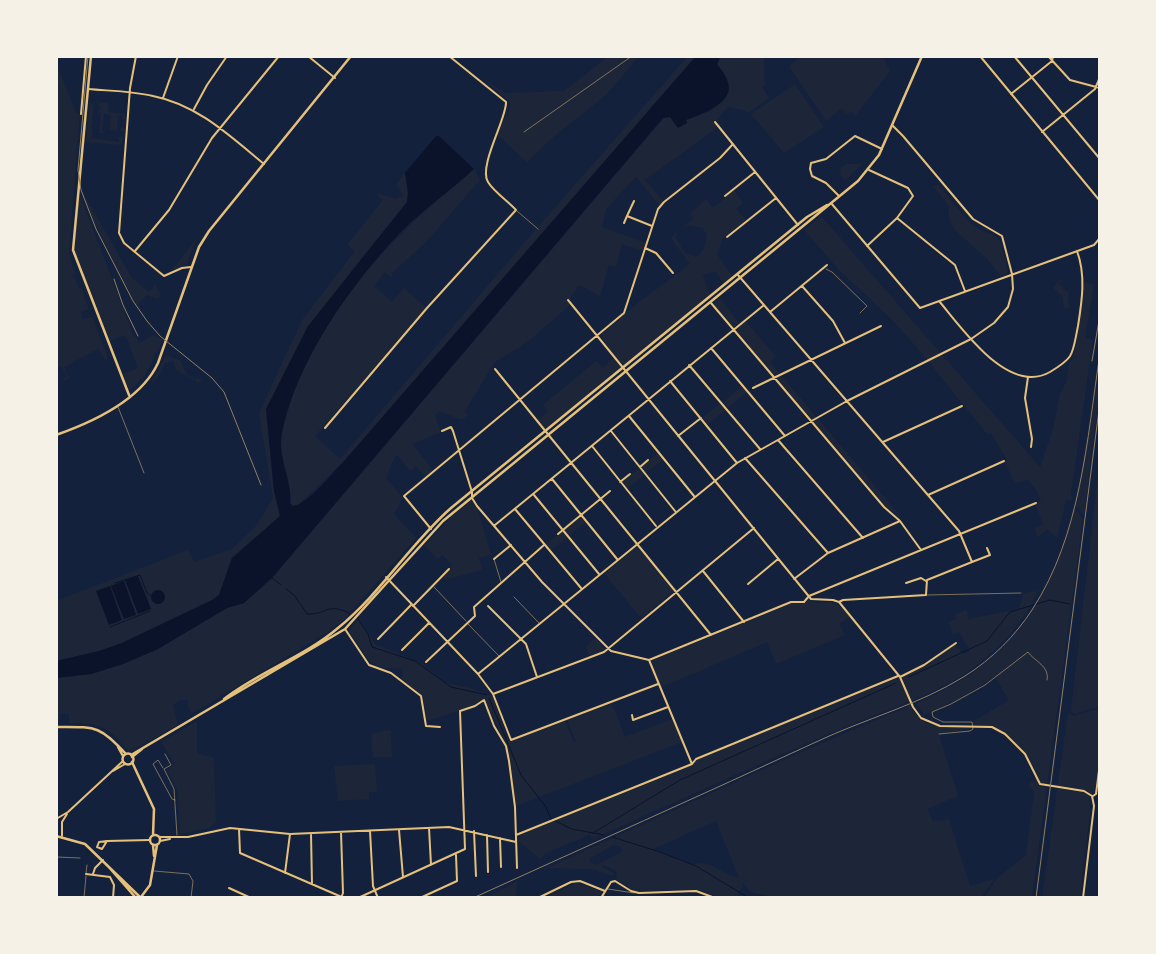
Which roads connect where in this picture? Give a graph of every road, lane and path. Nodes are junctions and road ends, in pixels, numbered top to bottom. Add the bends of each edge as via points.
1 (136, 56) edge
2 (178, 56) edge
3 (226, 56) edge
4 (279, 56) edge
5 (308, 56) edge
6 (346, 56) edge
7 (351, 56) edge
8 (449, 56) edge
9 (632, 56) edge
10 (922, 56) edge
11 (980, 56) edge
12 (1014, 56) edge
13 (1048, 56) edge
14 (1053, 56) edge
15 (86, 57) edge
16 (91, 57) edge
17 (348, 60) junction
18 (1052, 61) junction
19 (1031, 77) junction
20 (1100, 77) edge
21 (334, 78) junction
22 (84, 81) junction
23 (88, 81) junction
24 (1098, 88) edge
25 (88, 89) junction
26 (130, 93) junction
27 (1011, 94) junction
28 (162, 98) junction
29 (82, 102) junction
30 (87, 102) junction
31 (193, 110) junction
32 (81, 114) dead end
33 (1063, 115) junction
34 (715, 122) dead end
35 (892, 126) junction
36 (220, 128) junction
37 (524, 132) dead end
38 (1042, 132) junction
39 (733, 144) junction
40 (882, 149) junction
41 (1100, 159) edge
42 (264, 164) junction
43 (869, 170) junction
44 (755, 172) junction
45 (725, 196) dead end
46 (839, 196) junction
47 (776, 198) junction
48 (634, 200) dead end
49 (1100, 202) edge
50 (831, 203) junction
51 (516, 210) junction
52 (818, 213) junction
53 (627, 216) junction
54 (897, 218) junction
55 (624, 223) dead end
56 (798, 225) junction
57 (652, 226) junction
58 (802, 228) junction
59 (538, 229) dead end
60 (727, 237) dead end
61 (1100, 238) edge
62 (1099, 242) edge
63 (867, 246) junction
64 (644, 248) junction
65 (1077, 251) junction
66 (135, 252) junction
67 (828, 265) dead end
68 (191, 268) junction
69 (824, 268) junction
70 (673, 274) dead end
71 (1012, 274) junction
72 (738, 275) junction
73 (741, 278) junction
74 (802, 286) junction
75 (964, 291) junction
76 (568, 300) dead end
77 (940, 300) junction
78 (711, 303) junction
79 (764, 305) junction
80 (770, 312) junction
81 (860, 313) dead end
82 (881, 326) dead end
83 (732, 330) junction
84 (598, 337) junction
85 (972, 339) junction
86 (845, 343) junction
87 (711, 348) junction
88 (811, 360) junction
89 (689, 365) junction
90 (495, 369) dead end
91 (624, 369) junction
92 (626, 372) junction
93 (1028, 377) junction
94 (775, 378) junction
95 (670, 381) junction
96 (753, 388) dead end
97 (130, 396) junction
98 (520, 399) junction
99 (648, 399) junction
100 (847, 401) junction
101 (117, 405) junction
102 (962, 406) dead end
103 (629, 416) junction
104 (700, 418) junction
105 (811, 421) junction
106 (325, 428) dead end
107 (442, 431) dead end
108 (546, 431) junction
109 (611, 431) junction
110 (56, 435) edge
111 (549, 435) junction
112 (678, 436) junction
113 (785, 436) junction
114 (778, 440) junction
115 (883, 442) junction
116 (592, 446) junction
117 (1031, 447) dead end
118 (460, 449) junction
119 (760, 449) junction
120 (745, 458) junction
121 (648, 460) dead end
122 (1004, 461) dead end
123 (572, 463) junction
124 (737, 463) junction
125 (639, 467) junction
126 (144, 473) dead end
127 (630, 474) dead end
128 (552, 479) junction
129 (714, 480) junction
130 (620, 483) junction
131 (610, 491) dead end
132 (472, 492) junction
133 (533, 494) junction
134 (928, 495) junction
135 (694, 496) junction
136 (472, 498) junction
137 (601, 498) junction
138 (1036, 503) dead end
139 (515, 509) junction
140 (675, 512) junction
141 (581, 514) junction
142 (900, 521) junction
143 (494, 526) junction
144 (656, 527) junction
145 (430, 528) junction
146 (754, 528) junction
147 (562, 530) junction
148 (433, 531) junction
149 (558, 534) dead end
150 (960, 534) junction
151 (863, 538) junction
152 (637, 543) junction
153 (511, 545) junction
154 (544, 545) junction
155 (988, 548) dead end
156 (921, 550) junction
157 (828, 553) junction
158 (617, 559) junction
159 (778, 559) junction
160 (494, 560) joint
161 (524, 561) junction
162 (972, 562) junction
163 (449, 569) dead end
164 (702, 571) junction
165 (599, 574) junction
166 (386, 578) junction
167 (794, 579) junction
168 (389, 580) junction
169 (926, 581) junction
170 (501, 582) junction
171 (906, 583) dead end
172 (748, 584) dead end
173 (433, 586) junction
174 (581, 588) junction
175 (677, 591) junction
176 (1021, 593) dead end
177 (809, 596) junction
178 (926, 596) junction
179 (514, 597) dead end
180 (839, 602) junction
181 (563, 603) junction
182 (412, 605) junction
183 (488, 606) dead end
184 (744, 622) junction
185 (430, 623) junction
186 (468, 623) junction
187 (539, 623) junction
188 (344, 629) junction
189 (711, 635) junction
190 (378, 639) dead end
191 (520, 639) junction
192 (448, 642) junction
193 (956, 643) dead end
194 (1100, 646) edge
195 (608, 648) junction
196 (402, 650) dead end
197 (499, 656) junction
198 (648, 660) junction
199 (426, 662) dead end
200 (478, 674) junction
201 (537, 677) junction
202 (899, 677) junction
203 (1047, 680) dead end
204 (658, 684) junction
205 (494, 694) junction
206 (219, 703) junction
207 (668, 707) junction
208 (1100, 709) edge
209 (632, 716) dead end
210 (56, 726) edge
211 (973, 726) junction
212 (440, 727) dead end
213 (939, 734) dead end
214 (165, 754) dead end
215 (125, 755) junction
216 (132, 756) junction
217 (127, 763) junction
218 (1100, 763) edge
219 (692, 764) junction
220 (164, 769) junction
221 (1092, 797) junction
222 (176, 800) junction
223 (68, 812) junction
224 (56, 819) edge
225 (429, 828) junction
226 (239, 829) junction
227 (465, 829) junction
228 (399, 830) junction
229 (370, 831) junction
230 (474, 831) junction
231 (341, 832) junction
232 (290, 834) junction
233 (311, 834) junction
234 (487, 834) junction
235 (516, 835) junction
236 (56, 836) edge
237 (62, 836) junction
238 (157, 837) junction
239 (177, 838) junction
240 (500, 838) junction
241 (150, 840) junction
242 (107, 842) dead end
243 (516, 842) junction
244 (155, 845) junction
245 (456, 855) junction
246 (56, 857) edge
247 (80, 858) dead end
248 (103, 860) junction
249 (87, 865) dead end
250 (431, 865) junction
251 (501, 867) dead end
252 (517, 868) dead end
253 (152, 871) junction
254 (488, 872) dead end
255 (285, 873) junction
256 (86, 874) junction
257 (93, 874) junction
258 (476, 876) dead end
259 (403, 878) junction
260 (312, 884) junction
261 (229, 888) dead end
262 (374, 890) junction
263 (606, 890) junction
264 (670, 892) junction
265 (638, 893) junction
266 (342, 897) edge
267 (84, 898) edge
268 (113, 898) edge
269 (139, 898) edge
270 (191, 898) edge
271 (251, 898) edge
272 (358, 898) edge
273 (378, 898) edge
274 (420, 898) edge
275 (538, 898) edge
276 (601, 898) edge
277 (669, 898) edge
278 (715, 898) edge
279 (1083, 898) edge

1 - 26 street
2 - 28 street
3 - 31 street
4 - 36 street
5 - 21 street
6 - 17 street
7 - 17 main road
8 - 51 street via 506,102 492,141 486,178
9 - 37 lane
10 - 35 main road
11 - 27 street
12 - 19 street
13 - 18 street
14 - 18 street
15 - 16 street
15 - 22 street
16 - 23 main road
17 - 21 main road
18 - 19 street
18 - 24 street via 1072,82
19 - 27 street
19 - 33 street
20 - 24 street
21 - 42 main road
22 - 23 street
22 - 29 street
23 - 25 main road
24 - 33 street
25 - 26 street
25 - 30 main road
26 - 28 street
26 - 66 street via 119,229 122,240
27 - 38 street
28 - 31 street
29 - 30 street
29 - 32 street
30 - 97 main road via 73,250
31 - 36 street
33 - 38 street
33 - 41 street
34 - 39 street
35 - 40 main road
35 - 71 street via 970,216 1000,234
36 - 42 street
36 - 66 street via 167,212
38 - 49 street
39 - 44 street
39 - 57 street via 664,202
40 - 43 main road
40 - 46 street via 855,136 826,159 811,163 812,176 830,185
42 - 68 main road via 209,231
43 - 46 main road
43 - 54 street via 910,190 912,198
44 - 45 street
44 - 47 street
46 - 50 main road
47 - 56 street
47 - 60 street
48 - 53 street
50 - 52 main road
50 - 63 street
51 - 59 lane
51 - 106 street
52 - 56 main road
52 - 58 main road
53 - 55 street
53 - 57 street
54 - 63 street
54 - 75 street via 955,265
56 - 58 main road
56 - 72 main road
57 - 64 street
58 - 73 main road
61 - 62 street
62 - 65 street
63 - 77 street via 920,308
64 - 70 street via 656,253
64 - 84 street via 624,313
65 - 71 street
65 - 93 street via 1083,277 1071,357 1042,376
66 - 68 street via 164,276 182,268
67 - 69 street
68 - 97 main road via 156,367 147,381
69 - 74 street
69 - 81 lane via 867,306
71 - 75 street
71 - 85 street via 1014,289 1008,307 994,323
72 - 73 street
72 - 91 main road
73 - 78 main road
73 - 79 street
74 - 80 street
74 - 86 street via 833,321
75 - 77 street
76 - 84 street
77 - 85 street
78 - 83 street
78 - 92 main road
79 - 80 street
79 - 83 street
80 - 88 street
82 - 86 street
83 - 87 street
83 - 94 street
84 - 91 street
84 - 98 street
85 - 93 street via 998,364
85 - 100 street
86 - 88 street
87 - 89 street
87 - 113 street
88 - 94 street
88 - 100 street
89 - 95 street
89 - 119 street
90 - 98 street
91 - 92 street
91 - 108 main road
92 - 99 street
92 - 111 main road
93 - 117 street via 1025,398
94 - 96 street
94 - 105 street
95 - 99 street
95 - 104 street
97 - 101 main road
98 - 108 street
98 - 118 street
99 - 103 street
99 - 112 street
100 - 105 street
100 - 115 street
101 - 110 main road
101 - 126 lane
102 - 115 street
103 - 109 street
103 - 135 street
104 - 112 street
104 - 124 street
105 - 113 street
105 - 142 street
107 - 118 street via 451,427
108 - 111 street
108 - 132 main road
109 - 116 street
109 - 125 street
111 - 123 street
111 - 136 main road
112 - 129 street
113 - 114 street
114 - 119 street
114 - 151 street
115 - 134 street
116 - 123 street
116 - 130 street
118 - 132 street
118 - 145 street via 404,496
119 - 120 street
120 - 124 street
120 - 157 street
121 - 125 street
122 - 134 street
123 - 128 street
123 - 137 street
124 - 129 street
125 - 140 street
127 - 130 street
128 - 133 street
128 - 141 street
129 - 135 street
129 - 146 street
130 - 144 street
131 - 137 street
132 - 136 street
132 - 145 main road
133 - 139 street
133 - 147 street
134 - 150 street
135 - 140 street
136 - 143 street
136 - 148 main road
137 - 141 street
137 - 152 street
138 - 150 street
139 - 143 street
139 - 154 street
140 - 144 street
141 - 147 street
141 - 158 street
142 - 151 street
142 - 156 street
143 - 153 street
144 - 152 street
145 - 148 street
145 - 166 main road
146 - 159 street
146 - 164 street
147 - 149 street
147 - 165 street
148 - 168 main road
150 - 156 street
150 - 162 street
151 - 157 street
152 - 158 street
152 - 175 street
153 - 160 street
153 - 161 street
154 - 161 street
154 - 174 street
155 - 162 street via 990,555
156 - 177 street
157 - 167 street
158 - 165 street
159 - 167 street
159 - 172 street
160 - 170 lane
161 - 170 street
161 - 181 street
162 - 169 street
163 - 173 street
164 - 175 street
164 - 184 street
165 - 174 street
166 - 168 street
166 - 206 main road via 336,630
167 - 177 street
168 - 182 street
168 - 188 main road
169 - 171 street via 920,578
169 - 178 street
170 - 186 street via 474,606 475,616
173 - 182 street
173 - 186 lane
174 - 181 street
175 - 189 street
175 - 195 street
176 - 178 lane
177 - 180 street via 814,600
177 - 184 street via 804,602 791,602
178 - 180 street
179 - 187 lane
180 - 202 street
181 - 187 street
181 - 195 street
182 - 185 street
182 - 190 street
183 - 191 street
184 - 189 street
185 - 192 street
185 - 196 street
186 - 192 street
186 - 197 lane
187 - 191 street
188 - 206 main road
188 - 212 street via 370,665 391,672 421,696 426,726
189 - 198 street
191 - 197 street
191 - 201 street via 528,646
192 - 199 street
192 - 200 street
193 - 202 street via 924,665
194 - 208 lane
195 - 198 street
195 - 201 street
197 - 200 street
198 - 204 street
200 - 205 street
201 - 205 street
202 - 211 street via 921,718 935,725
202 - 219 street via 696,759
203 - 211 lane via 1045,669 1028,652 985,685 932,713 938,720 970,721
204 - 205 street via 511,740
204 - 207 street
206 - 216 main road
207 - 209 street via 633,720
207 - 219 street
210 - 215 main road via 99,730
211 - 213 lane via 970,731
211 - 221 street via 992,728 1016,743 1040,784 1084,791
214 - 220 lane via 171,764
215 - 216 main road
215 - 217 main road
216 - 217 main road
217 - 223 street via 111,772
217 - 238 main road via 136,772 152,805
218 - 221 street
219 - 235 street
220 - 222 lane
220 - 222 lane via 158,760 153,764 172,799
221 - 279 street via 1094,806
222 - 239 lane
223 - 224 street
223 - 237 street via 62,822
225 - 227 street
225 - 228 street
225 - 250 street
226 - 232 street
226 - 239 street
226 - 255 street via 240,853
227 - 230 street
227 - 235 street via 460,711 484,700 506,746
227 - 245 street via 465,849
228 - 229 street
228 - 259 street
229 - 231 street
229 - 262 street
230 - 234 street
230 - 258 street
231 - 233 street
231 - 266 street
232 - 233 street
232 - 255 street
233 - 260 street
234 - 240 street
234 - 254 street
235 - 243 street
236 - 237 main road
237 - 248 main road via 85,844
238 - 239 street
238 - 241 main road
238 - 244 main road
240 - 243 street
240 - 251 street
241 - 242 street
241 - 244 main road
243 - 252 street
244 - 253 main road
245 - 250 street
245 - 274 street via 457,881
246 - 247 lane
248 - 257 street
248 - 269 main road
249 - 256 lane
250 - 259 street
253 - 269 main road via 150,885
253 - 270 lane via 189,874 193,882
255 - 260 street
256 - 257 street
256 - 267 lane
257 - 268 street via 110,877 114,885
259 - 262 street
260 - 266 street
261 - 271 street
262 - 272 street
262 - 273 street
263 - 265 lane
263 - 265 street via 615,881
263 - 275 street via 580,880
263 - 276 street
264 - 265 street
264 - 277 street
264 - 278 street via 696,891

